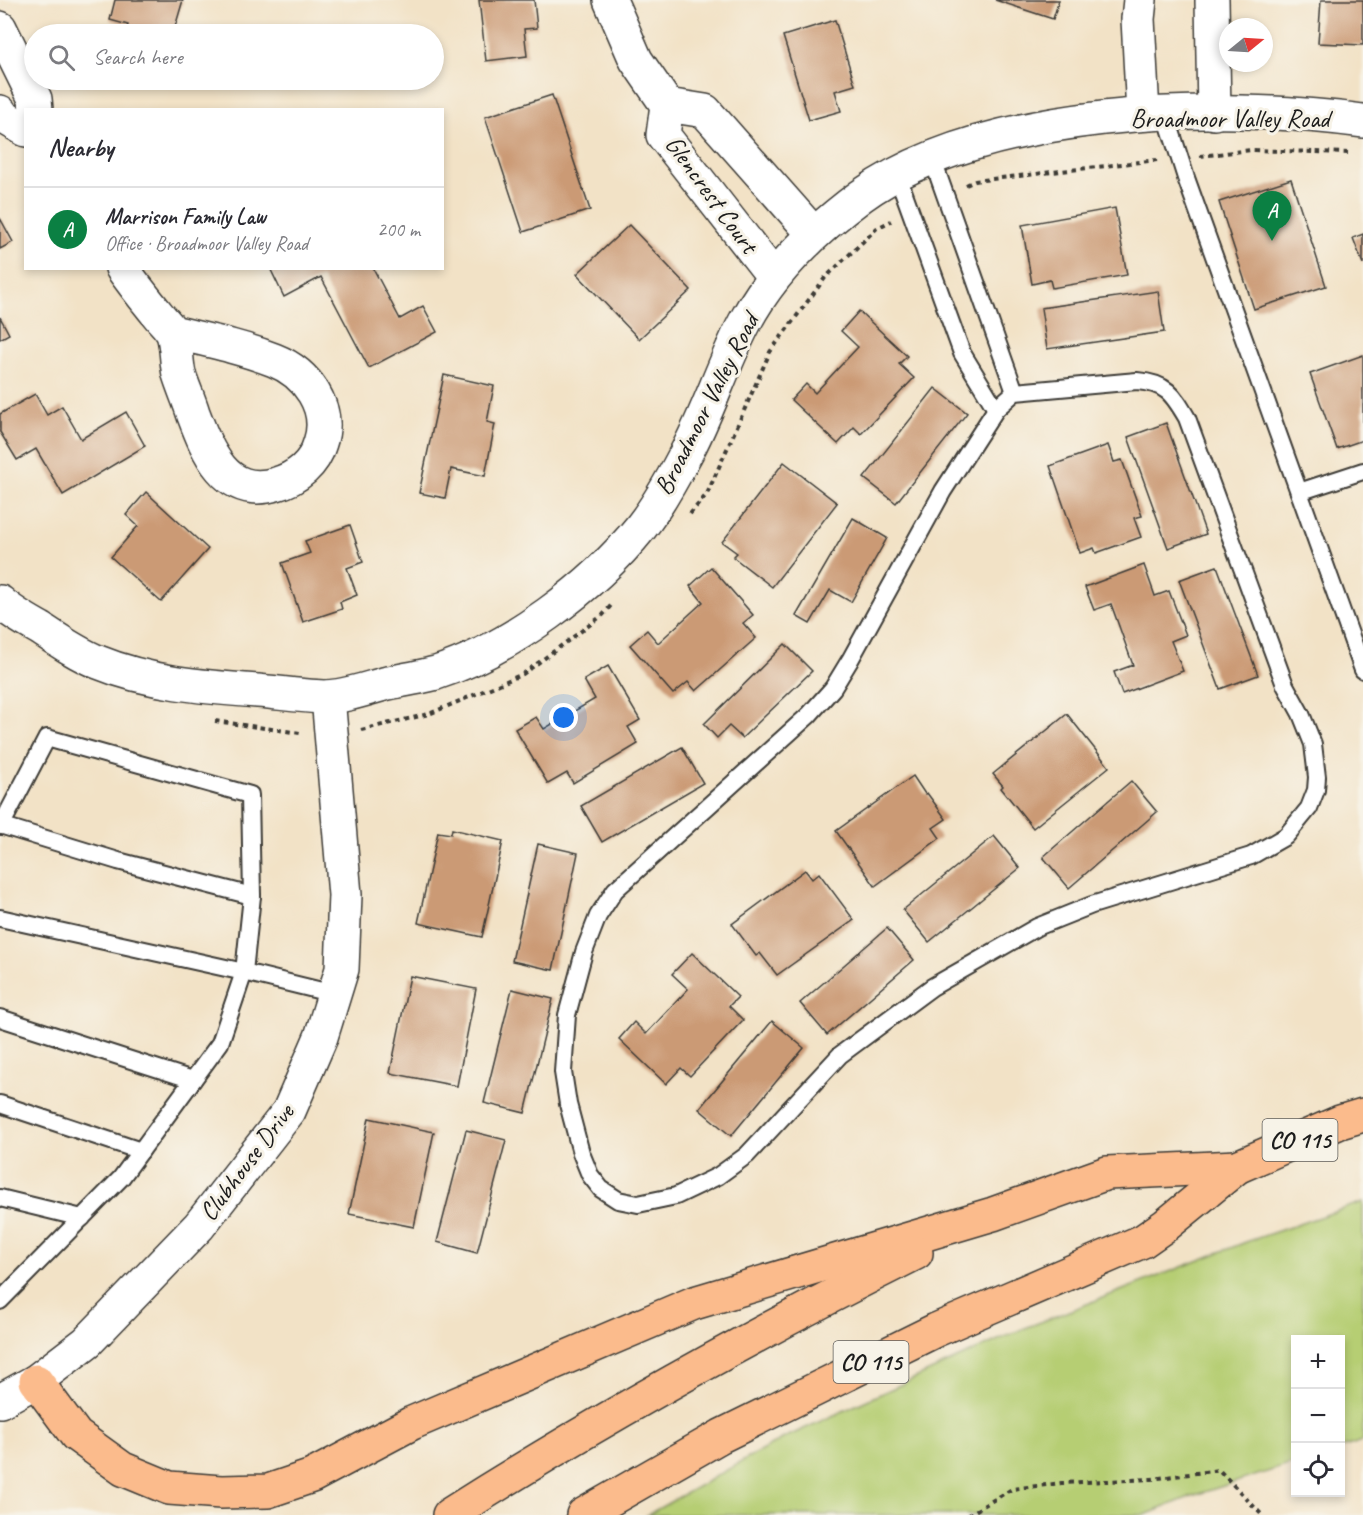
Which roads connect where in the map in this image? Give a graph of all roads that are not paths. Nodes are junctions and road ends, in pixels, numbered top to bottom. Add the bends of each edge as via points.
1 (610, 0) edge
2 (1140, 0) edge
3 (1212, 0) edge
4 (0, 28) edge
5 (24, 77) edge
6 (31, 90) edge
7 (667, 105) junction
8 (36, 108) edge
9 (0, 112) edge
10 (1154, 113) junction
11 (1214, 113) junction
12 (1363, 121) edge
13 (24, 128) edge
14 (932, 159) junction
15 (897, 174) junction
16 (813, 233) junction
17 (124, 270) edge
18 (774, 277) junction
19 (172, 332) junction
20 (1015, 392) junction
21 (996, 409) junction
22 (1363, 471) edge
23 (1299, 492) junction
24 (0, 602) edge
25 (1363, 670) edge
26 (328, 697) junction
27 (1, 825) edge
28 (252, 896) junction
29 (0, 918) edge
30 (244, 972) junction
31 (334, 994) junction
32 (0, 1018) edge
33 (193, 1080) junction
34 (0, 1104) edge
35 (1363, 1115) edge
36 (141, 1151) junction
37 (1237, 1167) junction
38 (0, 1198) edge
39 (993, 1214) junction
40 (82, 1218) junction
41 (0, 1301) edge
42 (36, 1381) junction
43 (0, 1401) edge
44 (449, 1515) edge
45 (583, 1515) edge

1 - 7 street, Glencrest Court via 636,60
2 - 10 street via 1138,19
3 - 11 street
4 - 5 street
6 - 8 street
7 - 16 street, Glencrest Court via 705,111
7 - 18 street, Glencrest Court via 663,135
9 - 13 street
10 - 11 street, Broadmoor Valley Road
10 - 14 street, Broadmoor Valley Road via 988,140
10 - 23 lane via 1186,178
11 - 12 street, Broadmoor Valley Road
14 - 15 street, Broadmoor Valley Road
14 - 20 lane
15 - 16 street, Broadmoor Valley Road
15 - 21 lane via 962,353
16 - 18 street, Broadmoor Valley Road
17 - 19 street
18 - 26 street, Broadmoor Valley Road via 747,319 685,455 642,526 600,570 550,613 492,649 436,672
19 - 19 street via 179,373 206,448 219,467 234,480 252,486 273,485 292,478 309,465 325,427 314,393 300,375 275,360
20 - 21 lane
20 - 21 lane via 1155,382 1168,390 1179,405 1285,685 1313,744 1317,783 1309,808 1286,836 1251,856 1092,905 1048,923 942,981 840,1055 747,1155 718,1176 676,1196 638,1204 618,1200 601,1189 590,1175 568,1104 563,1072 567,1015 598,916 615,890 809,715 833,688 943,490
22 - 23 lane
23 - 25 lane
24 - 26 street, Broadmoor Valley Road via 95,661 135,674 186,685
26 - 31 street, Clubhouse Drive via 345,895 342,969
27 - 28 lane
27 - 28 lane via 47,738 137,763 250,795
28 - 30 lane
29 - 30 lane
30 - 31 lane
30 - 33 lane via 220,1043
31 - 42 street, Clubhouse Drive via 321,1037 289,1111 199,1226 87,1342
32 - 33 lane
33 - 36 lane
34 - 36 lane
35 - 37 highway, CO 115
36 - 40 lane
37 - 39 highway, CO 115 via 1107,1173
37 - 45 highway, CO 115 via 1143,1241 925,1335 721,1436
38 - 40 lane
39 - 42 highway via 694,1303 412,1423 312,1476 268,1491 169,1488 123,1469 76,1435
39 - 44 highway, CO 115 via 687,1373
40 - 41 lane
42 - 43 street, Clubhouse Drive

